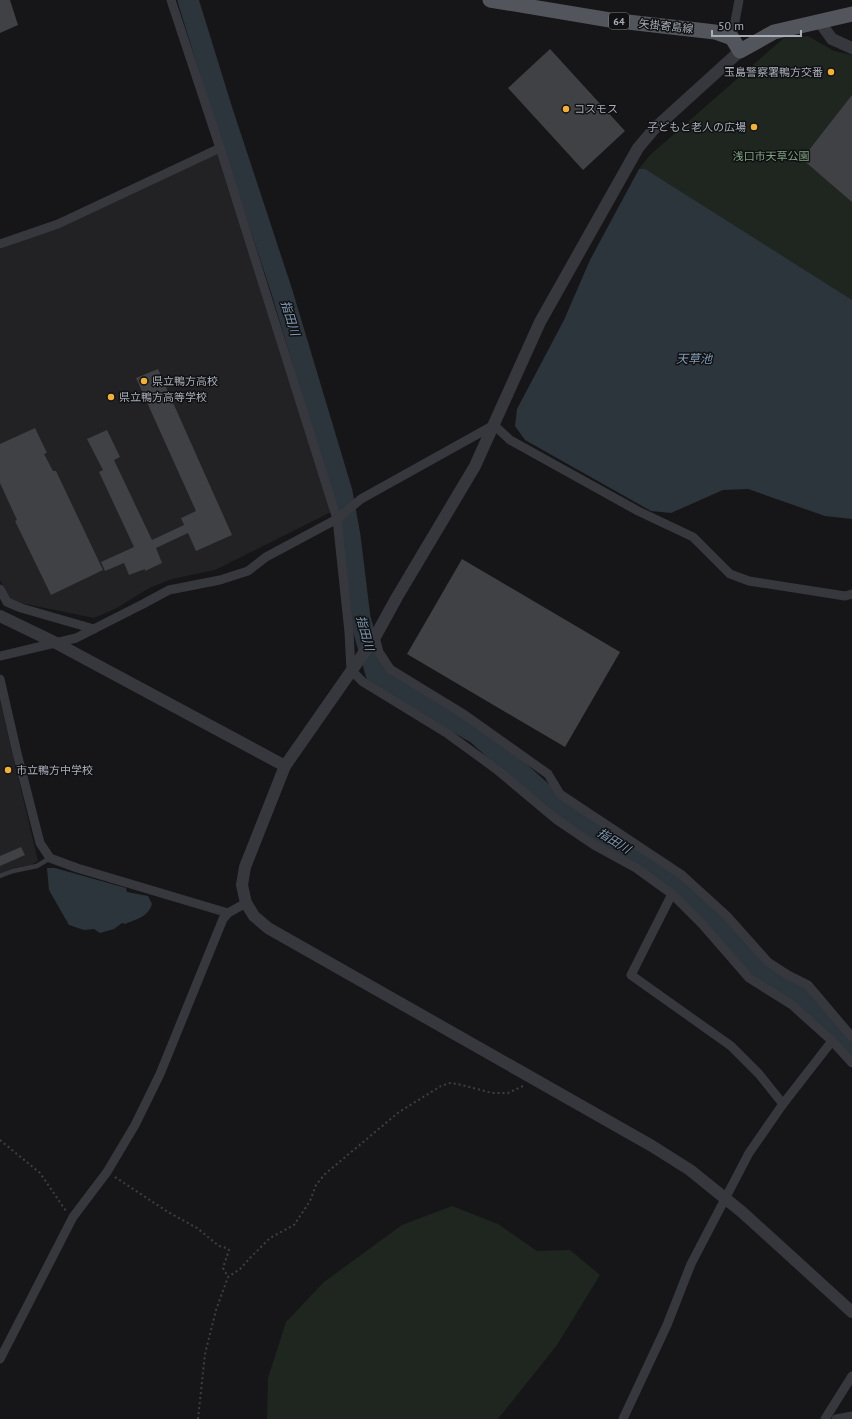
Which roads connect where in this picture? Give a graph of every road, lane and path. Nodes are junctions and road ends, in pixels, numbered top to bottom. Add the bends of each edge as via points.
1 (171, 0) edge
2 (490, 0) edge
3 (739, 0) edge
4 (852, 14) edge
5 (819, 21) junction
6 (732, 38) junction
7 (852, 48) edge
8 (740, 51) junction
9 (220, 148) junction
10 (0, 244) edge
11 (494, 425) junction
12 (337, 519) junction
13 (0, 589) edge
14 (852, 594) edge
15 (0, 616) edge
16 (94, 629) junction
17 (375, 636) junction
18 (56, 643) junction
19 (0, 656) edge
20 (351, 670) junction
21 (0, 679) edge
22 (285, 766) junction
23 (50, 858) junction
24 (0, 876) edge
25 (672, 894) junction
26 (246, 903) junction
27 (228, 913) junction
28 (852, 1037) edge
29 (832, 1042) junction
30 (852, 1063) edge
31 (533, 1077) junction
32 (783, 1104) junction
33 (0, 1140) edge
34 (107, 1172) junction
35 (725, 1199) junction
36 (75, 1215) junction
37 (228, 1277) junction
38 (852, 1312) edge
39 (0, 1359) edge
40 (852, 1376) edge
41 (852, 1416) edge
42 (198, 1419) edge
43 (623, 1419) edge
44 (825, 1419) edge
45 (836, 1419) edge

1 - 9 street
2 - 6 main road, 矢掛寄島線 / 64 via 610,20 715,32
3 - 6 street
4 - 5 main road
5 - 7 street via 832,39
5 - 8 main road via 774,32
6 - 8 main road
8 - 11 street via 654,129 638,148 540,322
9 - 10 street via 58,224
9 - 12 street
11 - 12 street via 361,499
11 - 14 street via 510,440 638,511 693,537 730,574 749,582 845,596
11 - 17 street via 475,466
12 - 16 street via 266,557 248,571 220,580 169,590
12 - 20 street
13 - 16 street via 7,602 14,605
15 - 18 street
16 - 18 street via 76,638
17 - 20 street
17 - 28 street via 379,652 390,669 462,713 548,774 560,794 682,875 727,916 768,962 808,986
18 - 19 street
18 - 22 street
20 - 22 street
20 - 25 street via 363,682 448,734 496,769 557,820 594,845 636,868
21 - 23 street via 40,843
22 - 26 street via 245,867 242,885
23 - 24 lane via 37,866
23 - 27 street
25 - 29 street via 749,978 792,1005
25 - 32 street via 631,975 731,1046 759,1074
26 - 27 street
26 - 31 street via 254,916 268,928
27 - 34 street via 223,919 160,1074 135,1125
29 - 30 street
29 - 32 street
31 - 35 street via 690,1170
31 - 37 path via 522,1087 508,1093 492,1093 450,1083 399,1112 325,1174 294,1224 270,1238 240,1270
32 - 35 street via 749,1153
33 - 36 path via 40,1173 66,1210
34 - 36 street
34 - 37 path via 196,1228 218,1246 227,1248 229,1250 224,1268
35 - 38 street
35 - 43 street via 691,1264 667,1325
36 - 39 street
37 - 42 path via 216,1310 205,1354
40 - 44 street
41 - 45 street

